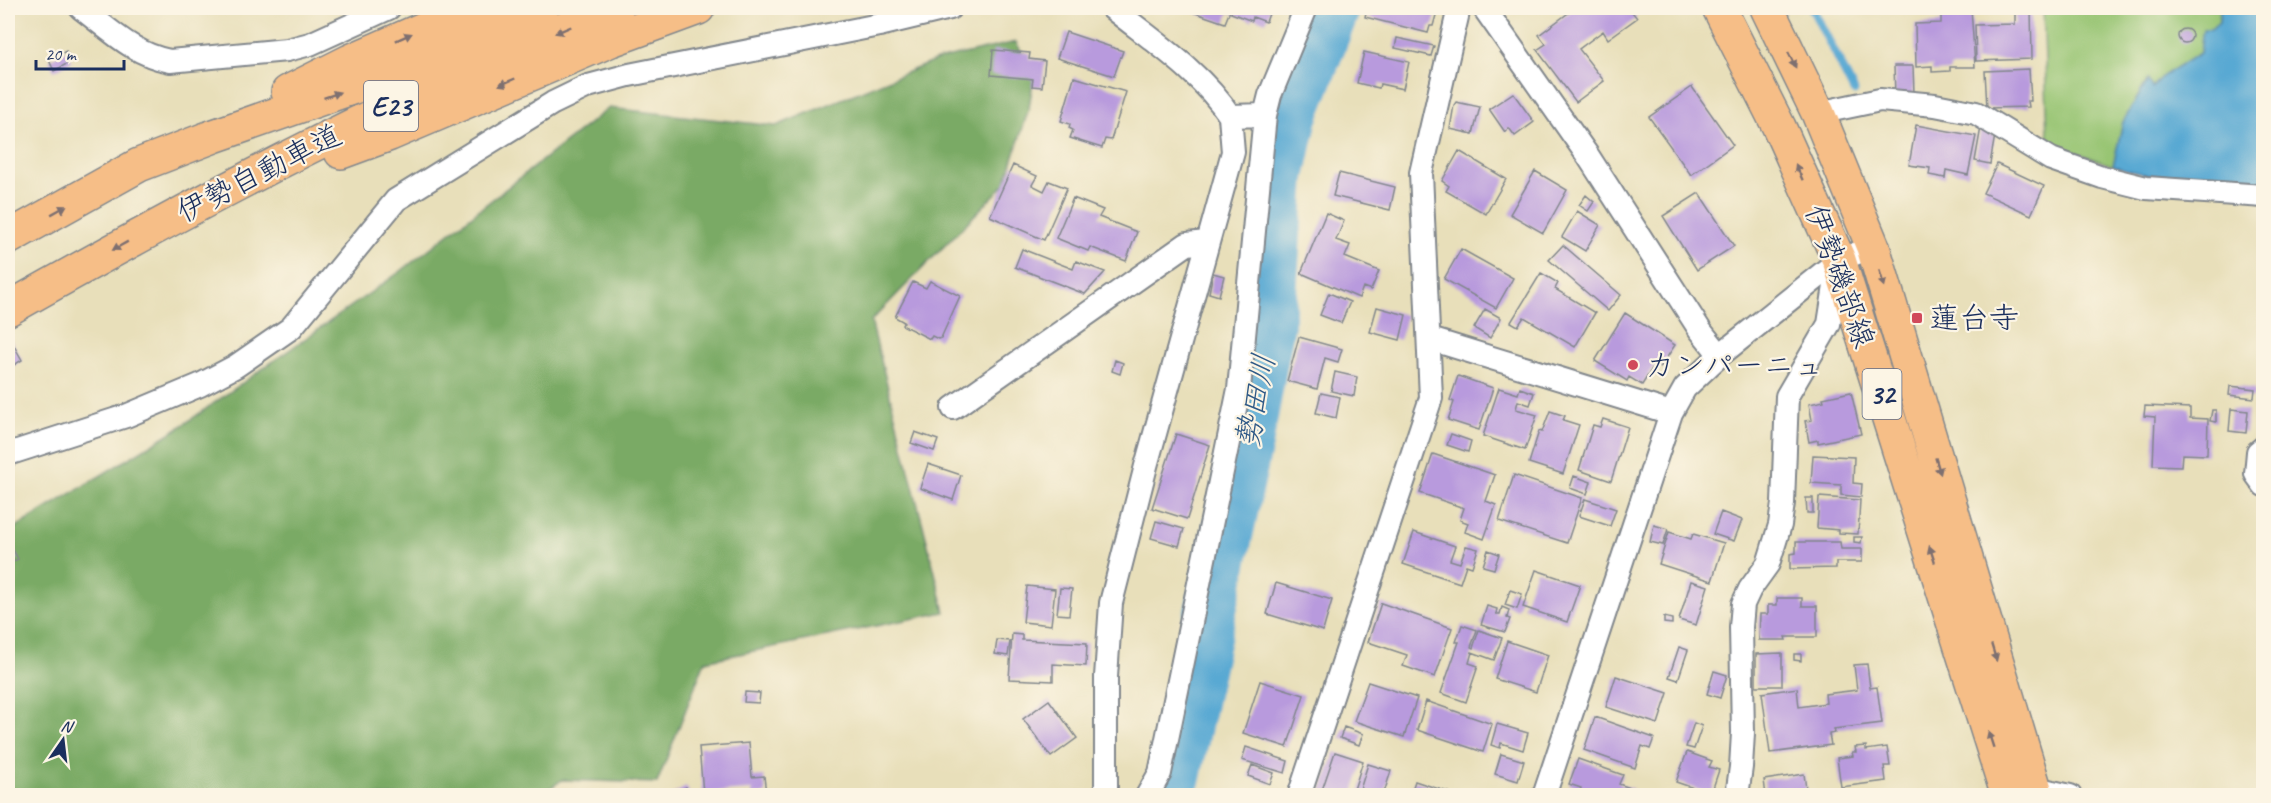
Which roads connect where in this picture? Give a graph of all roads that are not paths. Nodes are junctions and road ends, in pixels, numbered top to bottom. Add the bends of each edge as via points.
1 (81, 8) edge
2 (389, 8) edge
3 (471, 8) edge
4 (542, 8) edge
5 (617, 8) edge
6 (698, 8) edge
7 (950, 8) edge
8 (1112, 8) edge
9 (1306, 8) edge
10 (1459, 8) edge
11 (1484, 8) edge
12 (1719, 8) edge
13 (1767, 8) edge
14 (1818, 113) junction
15 (1265, 115) junction
16 (1230, 116) junction
17 (139, 165) junction
18 (2264, 196) edge
19 (171, 217) junction
20 (8, 238) edge
21 (1207, 242) junction
22 (1873, 247) junction
23 (1839, 260) junction
24 (8, 309) edge
25 (1430, 339) junction
26 (1720, 355) junction
27 (952, 408) dead end
28 (1671, 413) junction
29 (2264, 447) edge
30 (8, 454) edge
31 (2264, 485) edge
32 (2027, 793) edge
33 (1106, 795) edge
34 (1147, 795) edge
35 (1299, 795) edge
36 (1544, 795) edge
37 (1737, 795) edge
38 (2070, 795) edge

1 - 2 street via 140,53 170,61 287,50
17 -> 3 main road, E23 via 351,61
17 -> 4 main road, 伊勢自動車道 / E23 via 380,78
5 -> 19 main road, 伊勢自動車道 / E23 via 392,106
6 -> 19 main road, E23 via 600,44 390,134
7 - 30 street via 588,86 553,103 396,200 291,328 259,351 200,385 126,416
8 - 16 street via 1195,75
9 - 15 street
10 - 25 street via 1420,173
11 - 26 street
23 -> 12 main road, 伊勢磯部線 / 32 via 1779,127
13 -> 14 main road, 伊勢磯部線 / 32
14 - 18 street via 1880,100 1935,105 1976,113 2051,159 2102,177 2146,188
14 - 22 main road, 伊勢磯部線 / 32
15 - 16 street
15 - 34 street via 1239,389 1160,773
16 - 21 street via 1233,152
20 -> 17 main road, 伊勢自動車道 / E23
19 -> 24 main road, 伊勢自動車道 / E23
21 - 27 street via 1187,244
21 - 33 street via 1111,603 1106,677
22 - 23 street
22 -> 32 main road, 伊勢磯部線 / 32
23 - 26 street
32 -> 23 main road, 伊勢磯部線 / 32
23 - 37 street via 1828,324 1787,396 1780,525 1767,564 1743,604 1743,733
25 - 28 street
25 - 35 street via 1431,398
26 - 28 street via 1685,388
28 - 36 street
29 - 31 street via 2258,452 2256,474
32 - 38 street

